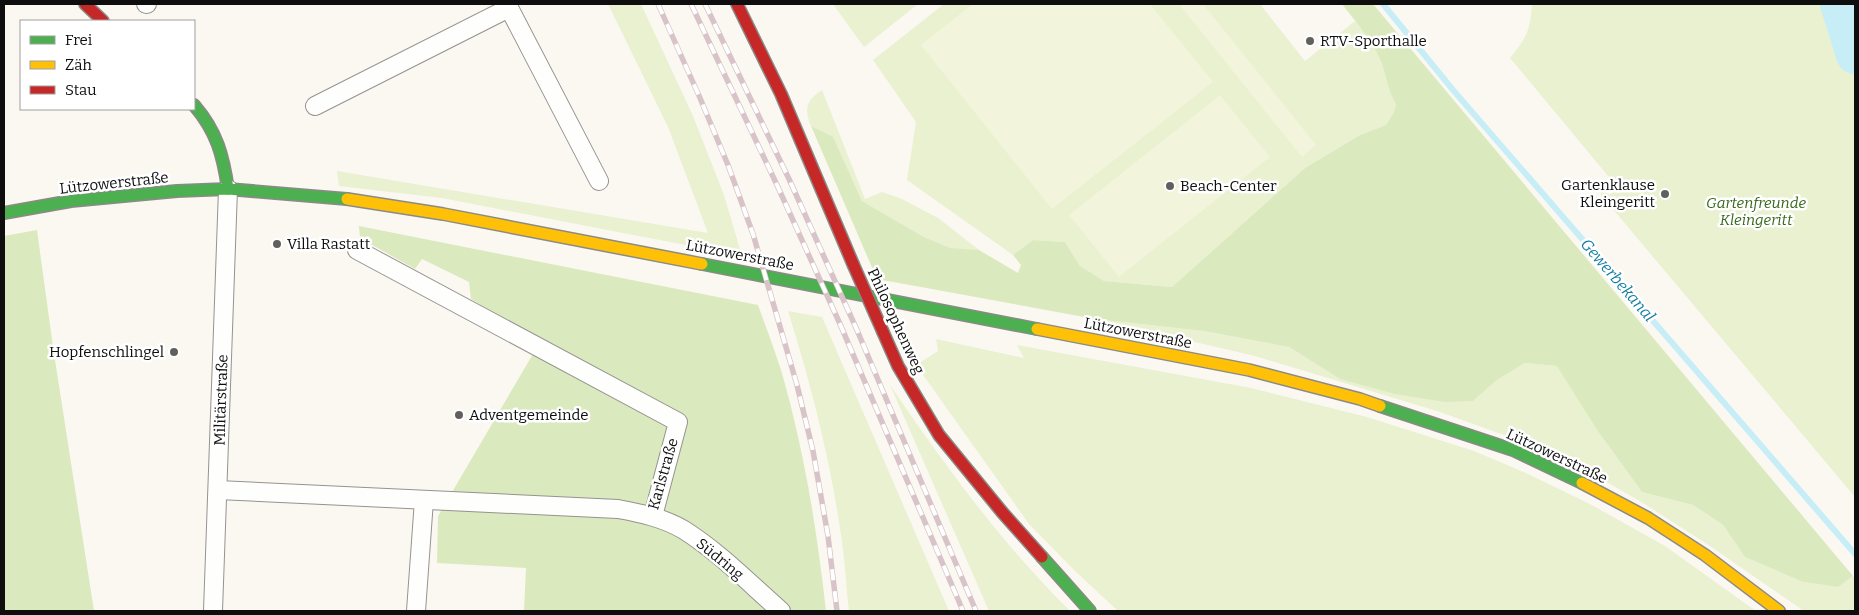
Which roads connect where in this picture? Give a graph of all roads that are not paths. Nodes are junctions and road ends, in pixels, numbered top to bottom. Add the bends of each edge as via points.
1 (85, 4) edge
2 (737, 4) edge
3 (508, 6) edge
4 (102, 20) edge
5 (195, 106) edge
6 (315, 106) dead end
7 (599, 181) dead end
8 (228, 188) junction
9 (4, 213) edge
10 (357, 250) dead end
11 (218, 490) junction
12 (424, 500) junction
13 (653, 516) junction
14 (214, 611) edge
15 (416, 611) edge
16 (782, 611) edge
17 (1090, 611) edge
18 (1779, 611) edge

1 - 4 main road
2 - 17 main road, Philosophenweg, bridge via 781,94 898,366 939,435
3 - 6 street
3 - 7 street
5 - 8 main road via 211,125 220,145
8 - 9 main road, Lützowerstraße via 71,201
8 - 11 street, Militärstraße
8 - 18 main road, Lützowerstraße via 348,199 443,214 1249,370 1360,398 1422,422 1513,450 1581,482 1648,518 1705,555
10 - 13 street, Karlstraße via 678,422
11 - 12 street, Karlstraße
11 - 14 street, Militärstraße
12 - 13 street, Karlstraße via 618,509
12 - 15 street
13 - 16 street, Südring via 683,530

